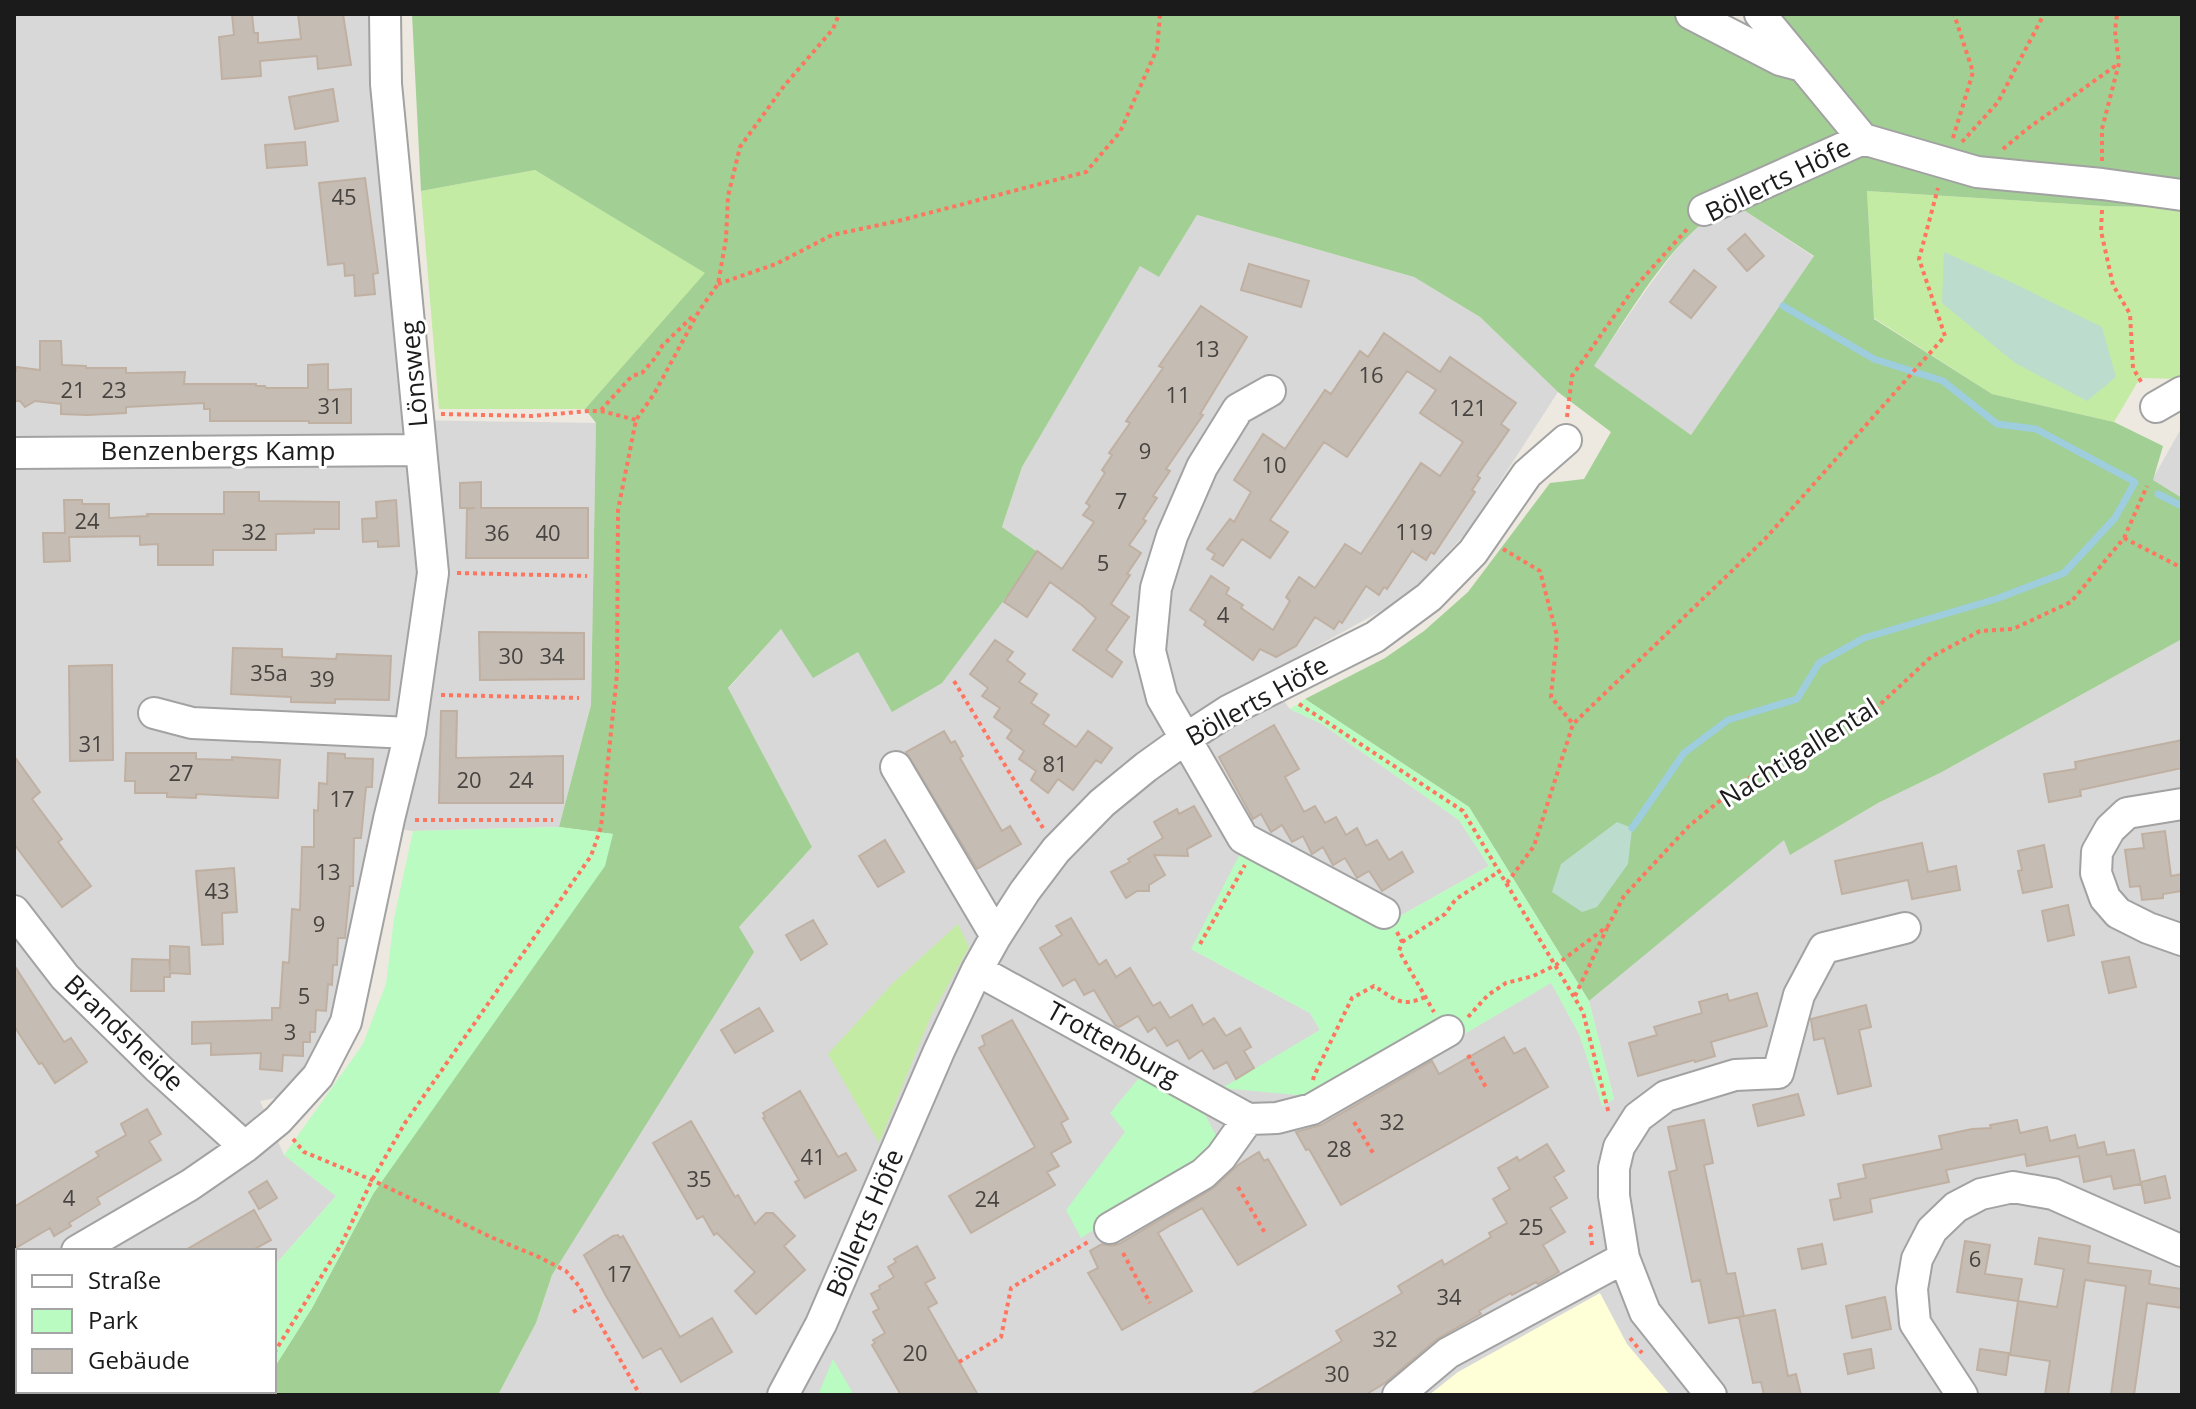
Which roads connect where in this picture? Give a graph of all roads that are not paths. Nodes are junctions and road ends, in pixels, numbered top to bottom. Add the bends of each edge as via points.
1 (385, 14) edge
2 (1691, 14) edge
3 (1760, 14) edge
4 (1801, 66) junction
5 (1863, 139) junction
6 (2182, 195) edge
7 (1704, 210) road end
8 (1270, 391) dead end
9 (2182, 392) edge
10 (2156, 407) dead end
11 (1566, 440) road end
12 (421, 450) junction
13 (14, 453) edge
14 (154, 713) dead end
15 (410, 733) junction
16 (1185, 739) junction
17 (896, 767) dead end
18 (2182, 804) edge
19 (14, 911) edge
20 (1384, 913) road end
21 (1905, 928) dead end
22 (996, 936) junction
23 (2182, 940) edge
24 (977, 970) junction
25 (1448, 1031) road end
26 (1248, 1119) junction
27 (245, 1147) junction
28 (1117, 1240) road end
29 (80, 1249) edge
30 (2182, 1251) edge
31 (1624, 1258) junction
32 (783, 1395) edge
33 (1398, 1395) edge
34 (1711, 1395) edge
35 (1962, 1395) edge

1 - 12 street, Lönsweg via 386,84
2 - 4 street
3 - 4 street
4 - 5 street
5 - 6 street via 1977,172
5 - 7 street, Böllerts Höfe
8 - 16 street via 1238,409 1202,467 1156,588 1150,651 1162,698
9 - 10 street
11 - 16 street, Böllerts Höfe via 1527,474 1473,552 1429,597 1375,637 1228,711
12 - 13 street, Benzenbergs Kamp
12 - 15 street, Lönsweg via 433,573
14 - 15 street via 192,723
15 - 27 street, Lönsweg via 346,1022 318,1076
16 - 20 street via 1243,838
16 - 22 street, Böllerts Höfe via 1102,803 1056,850
17 - 22 street
18 - 23 street via 2127,813 2097,852 2096,873 2105,898 2118,913
19 - 27 street, Brandsheide via 65,977
21 - 31 street via 1824,948 1799,995 1778,1073 1735,1075 1666,1096 1638,1117 1619,1147 1614,1168
22 - 24 street, Böllerts Höfe
24 - 26 street, Trottenburg
24 - 32 street, Böllerts Höfe via 821,1324
25 - 26 street via 1312,1109
26 - 28 street via 1203,1174
27 - 29 street, Lönsweg
30 - 35 street via 2053,1194 2013,1187 1956,1207 1932,1230 1917,1259 1912,1289 1915,1323
31 - 33 street via 1448,1353
31 - 34 street via 1645,1312

